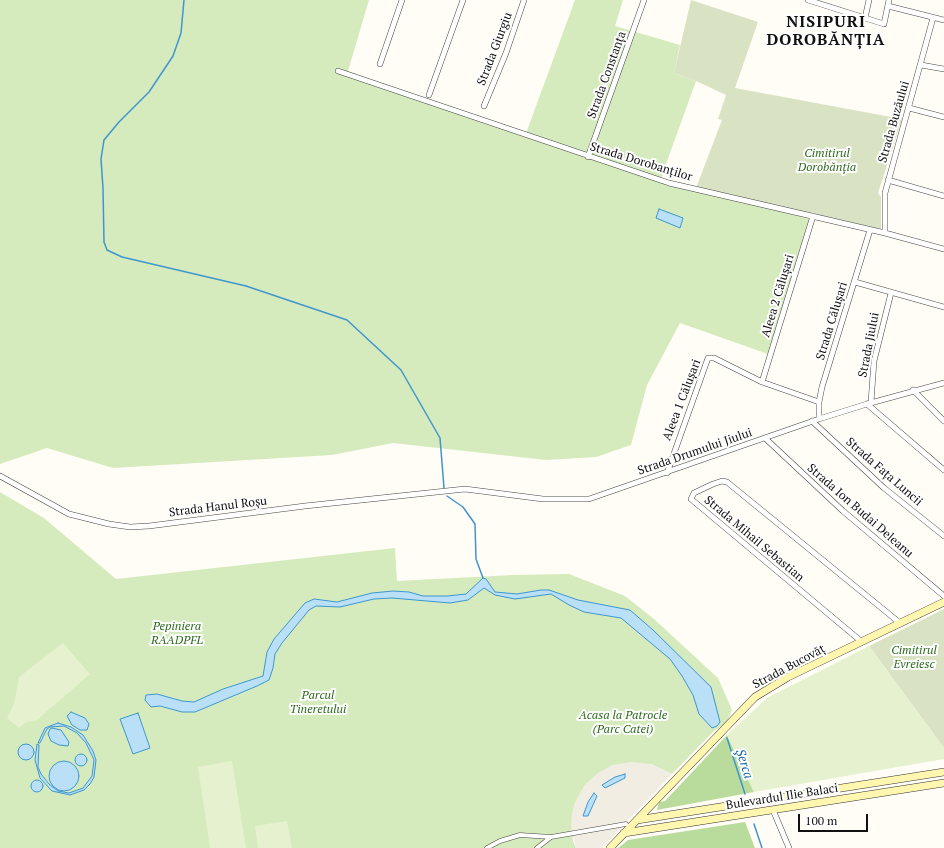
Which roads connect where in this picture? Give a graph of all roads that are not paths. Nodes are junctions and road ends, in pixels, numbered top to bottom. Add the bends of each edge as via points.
1 (402, 0) edge
2 (463, 0) edge
3 (524, 0) edge
4 (644, 0) edge
5 (808, 0) edge
6 (870, 0) edge
7 (890, 0) edge
8 (824, 2) edge
9 (888, 6) junction
10 (865, 18) junction
11 (933, 18) junction
12 (944, 20) edge
13 (380, 64) dead end
14 (921, 65) junction
15 (944, 70) edge
16 (338, 71) dead end
17 (429, 95) dead end
18 (484, 106) dead end
19 (909, 108) junction
20 (944, 117) edge
21 (588, 157) junction
22 (888, 180) junction
23 (944, 196) edge
24 (813, 216) junction
25 (870, 230) junction
26 (885, 233) junction
27 (944, 249) edge
28 (855, 282) junction
29 (891, 293) junction
30 (944, 307) edge
31 (762, 382) junction
32 (944, 383) edge
33 (913, 390) junction
34 (819, 402) junction
35 (869, 403) junction
36 (818, 419) junction
37 (812, 421) junction
38 (944, 421) edge
39 (766, 438) junction
40 (944, 470) edge
41 (667, 473) junction
42 (0, 476) edge
43 (448, 491) joint
44 (944, 536) edge
45 (944, 596) edge
46 (944, 602) edge
47 (900, 623) junction
48 (862, 642) junction
49 (944, 772) edge
50 (944, 783) edge
51 (773, 810) junction
52 (637, 820) junction
53 (626, 824) dead end
54 (624, 833) junction
55 (551, 837) junction
56 (486, 848) edge
57 (537, 848) edge
58 (610, 848) edge
59 (789, 848) edge

1 - 13 street
2 - 17 street
3 - 18 street, Strada Giurgiu
4 - 21 street, Strada Constanța
5 - 8 street
6 - 10 street
7 - 9 street
8 - 10 street
9 - 10 street via 884,24
9 - 11 street
11 - 12 street
11 - 14 street, Strada Buzăului
14 - 15 street
14 - 19 street, Strada Buzăului
16 - 21 street, Strada Dorobanților
19 - 20 street
19 - 22 street, Strada Buzăului
21 - 24 street, Strada Dorobanților via 669,183
22 - 23 street
22 - 26 street, Strada Buzăului via 885,192
24 - 25 street, Strada Dorobanților
24 - 31 street, Aleea 2 Călușari
25 - 26 street, Strada Dorobanților
25 - 28 street, Strada Călușari
26 - 27 street, Strada Dorobanților
28 - 29 street
28 - 34 street, Strada Călușari
29 - 30 street
29 - 35 street, Strada Jiului via 874,361
31 - 34 street
31 - 41 street, Aleea 1 Călușari via 714,358 706,360
32 - 33 street, Strada Drumului Jiului
33 - 35 street, Strada Drumului Jiului
33 - 38 street
34 - 36 street, Strada Călușari
35 - 36 street, Strada Drumului Jiului
35 - 40 street
36 - 37 street, Strada Drumului Jiului
37 - 39 street, Strada Drumului Jiului
37 - 44 street, Strada Fața Luncii via 884,488
39 - 41 street, Strada Drumului Jiului
39 - 45 street, Strada Ion Budai Deleanu via 843,511
41 - 43 street, Strada Drumului Jiului via 588,499 543,499 483,490
42 - 43 street, Strada Hanul Roșu via 69,514 130,527
46 - 47 main road, Strada Bucovăț
47 - 48 main road, Strada Bucovăț
47 - 48 street, Strada Mihail Sebastian via 727,482 722,481 694,493 691,499
48 - 52 main road, Strada Bucovăț via 774,684 755,697
49 - 52 main road, Bulevardul Ilie Balaci
50 - 51 main road, Bulevardul Ilie Balaci
51 - 54 main road, Bulevardul Ilie Balaci
51 - 59 street
52 - 54 main road, Strada Bucovăț
53 - 55 street
54 - 58 main road, Strada Bucovăț
55 - 56 street via 520,835
55 - 57 street

